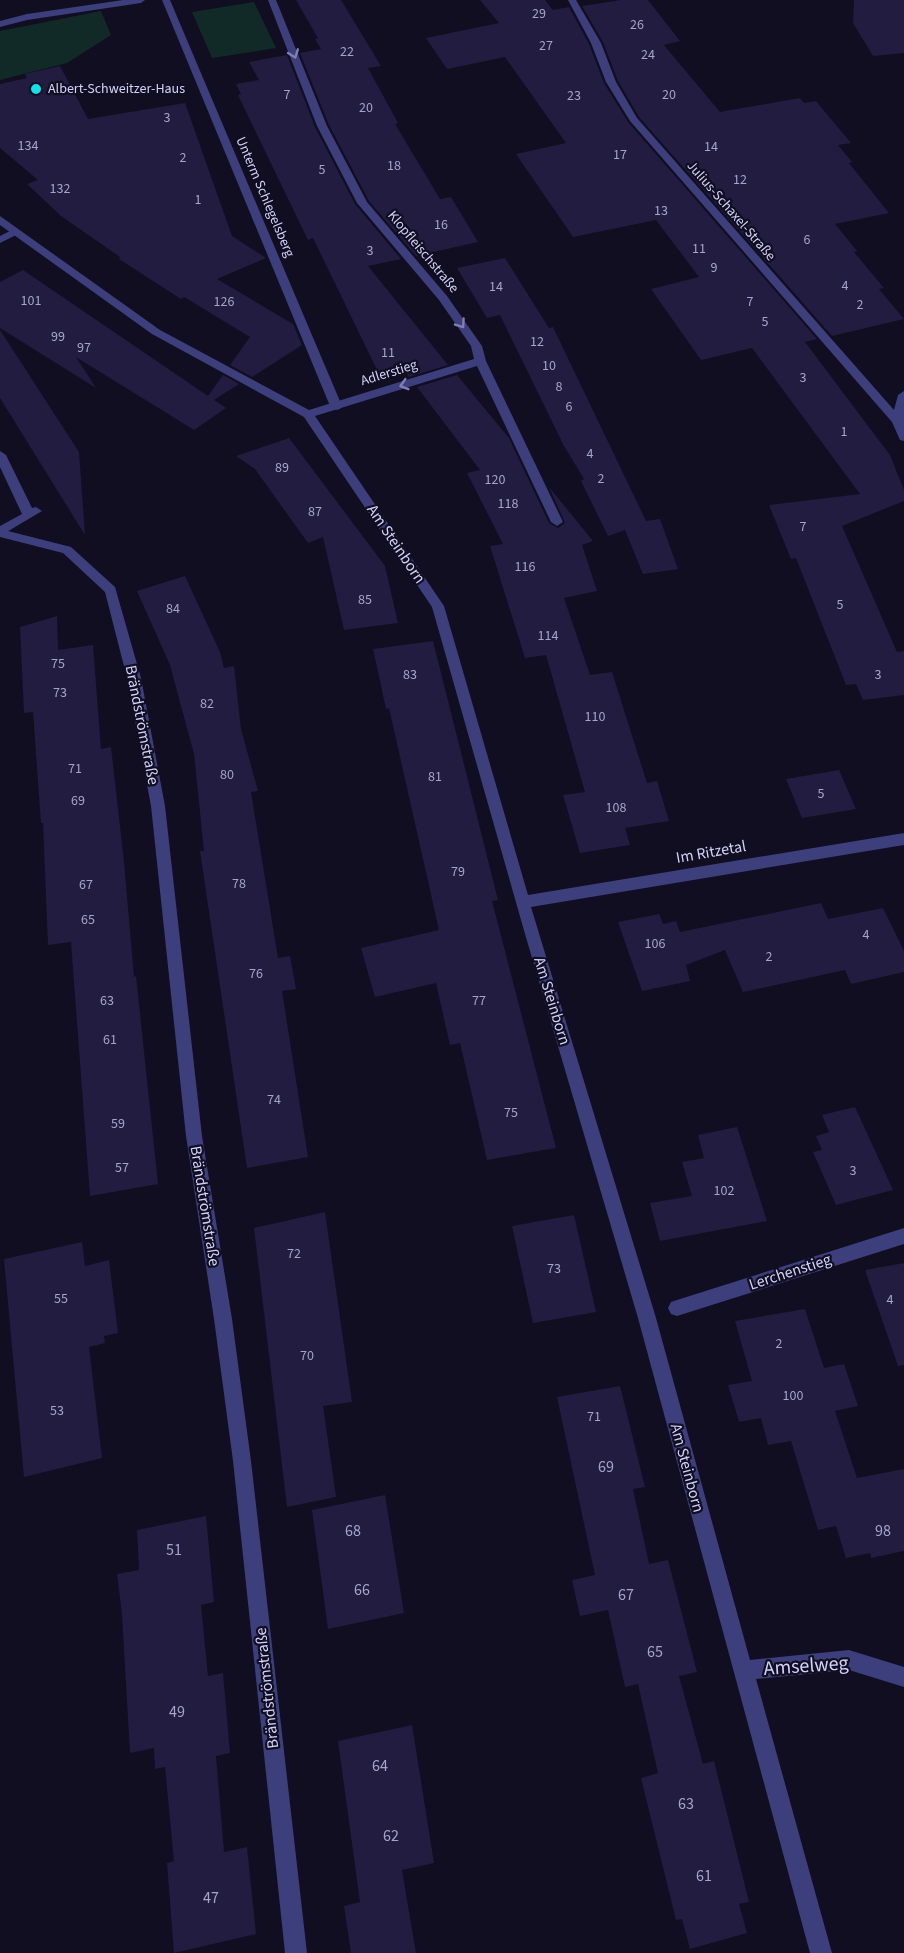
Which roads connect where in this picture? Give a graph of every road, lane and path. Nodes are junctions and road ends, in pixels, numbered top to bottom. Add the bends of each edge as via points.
1 (141, 0) edge
2 (166, 0) edge
3 (272, 0) edge
4 (572, 0) edge
5 (0, 24) edge
6 (0, 219) edge
7 (14, 232) junction
8 (0, 240) edge
9 (480, 361) junction
10 (904, 394) edge
11 (336, 406) junction
12 (308, 414) junction
13 (897, 421) junction
14 (904, 437) edge
15 (0, 455) edge
16 (557, 522) dead end
17 (0, 533) edge
18 (904, 839) edge
19 (524, 902) junction
20 (904, 1236) edge
21 (677, 1308) dead end
22 (742, 1671) junction
23 (904, 1677) edge
24 (297, 1953) edge
25 (821, 1953) edge

1 - 5 street
2 - 11 street, Unterm Schlegelsberg
3 -> 9 street, Klopfleischstraße via 321,126 362,203 443,298 476,346
4 - 13 street, Julius-Schaxel-Straße via 633,119
6 - 7 street, Am Steinborn
7 - 8 street
7 - 12 street, Am Steinborn via 156,332
9 -> 11 street, Adlerstieg
9 - 16 street, Klopfleischstraße
10 - 13 street
11 - 12 street, Adlerstieg
12 - 19 street, Am Steinborn via 438,606
13 - 14 street, Julius-Schaxel-Straße
15 - 17 street via 33,513
17 - 24 street, Brändströmstraße via 67,550 111,590 134,678 158,806 194,1136 242,1461
18 - 19 street, Im Ritzetal
19 - 22 street, Am Steinborn via 647,1318
20 - 21 street, Lerchenstieg
22 - 23 street, Amselweg via 849,1660
22 - 25 street, Am Steinborn

